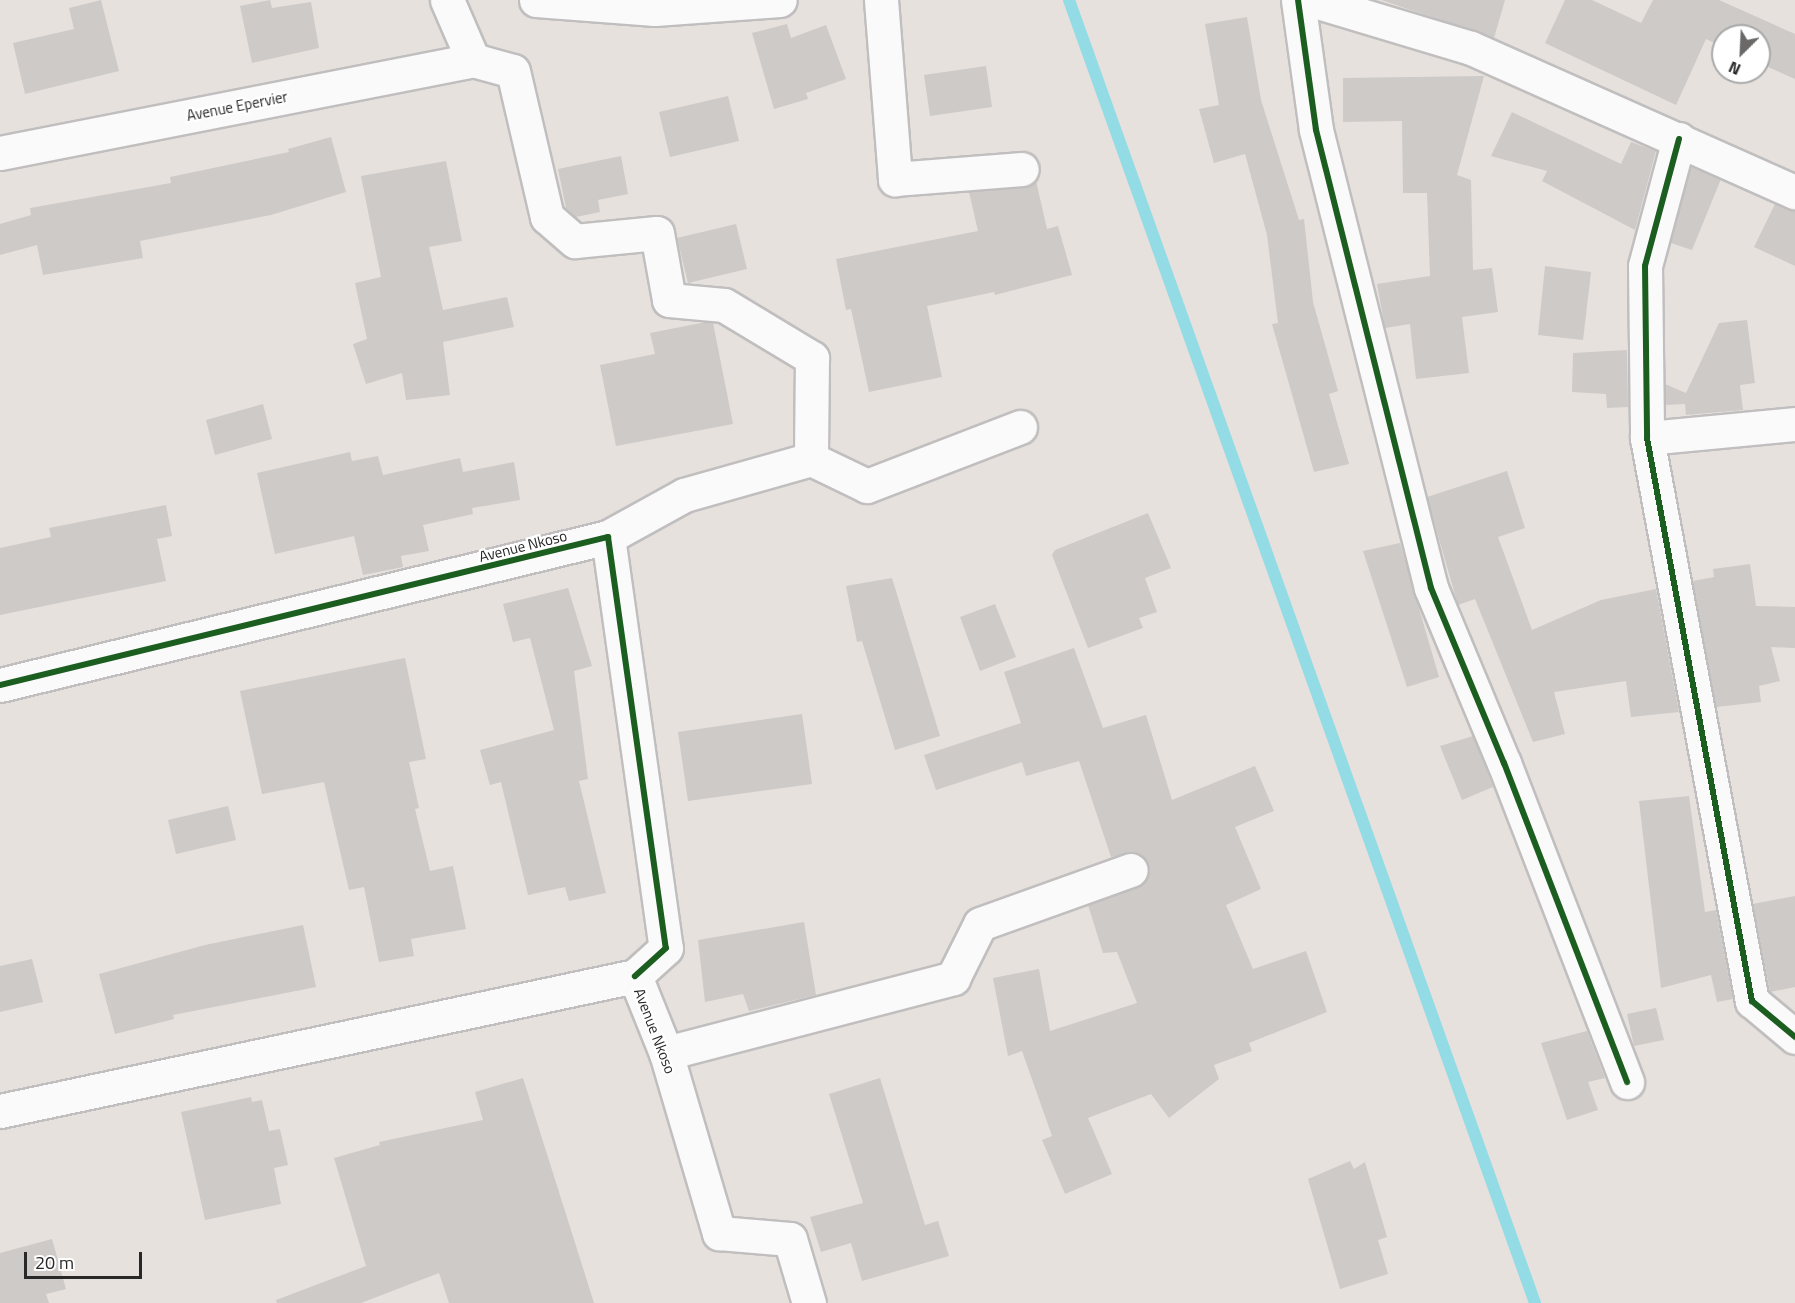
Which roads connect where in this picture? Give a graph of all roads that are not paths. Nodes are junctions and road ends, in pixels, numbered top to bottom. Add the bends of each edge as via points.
1 (447, 0) edge
2 (536, 0) edge
3 (780, 0) edge
4 (881, 0) edge
5 (1298, 0) edge
6 (1311, 0) edge
7 (473, 60) junction
8 (1679, 139) junction
9 (0, 153) edge
10 (1022, 170) dead end
11 (1795, 192) edge
12 (1795, 424) edge
13 (1020, 427) dead end
14 (1647, 438) junction
15 (811, 459) junction
16 (608, 537) junction
17 (0, 685) edge
18 (1131, 870) dead end
19 (634, 976) junction
20 (1795, 1037) edge
21 (666, 1053) junction
22 (1627, 1082) dead end
23 (0, 1111) edge
24 (809, 1303) edge

1 - 7 street
2 - 3 street via 655,9
4 - 10 street via 895,179
5 - 22 street via 1316,130 1431,588 1504,763
6 - 8 street via 1471,48
7 - 9 street, Avenue Epervier
7 - 15 street via 513,71 547,217 575,241 657,233 669,300 724,305 812,358
8 - 11 street
8 - 14 street via 1644,266
12 - 14 street
13 - 15 street via 867,486
14 - 20 street via 1752,1001
15 - 16 street via 684,495
16 - 17 street, Avenue Nkoso
16 - 19 street, Avenue Nkoso via 666,948
18 - 21 street via 980,924 953,978
19 - 21 street, Avenue Nkoso
19 - 23 street
21 - 24 street, Avenue Nkoso via 719,1233 790,1239

